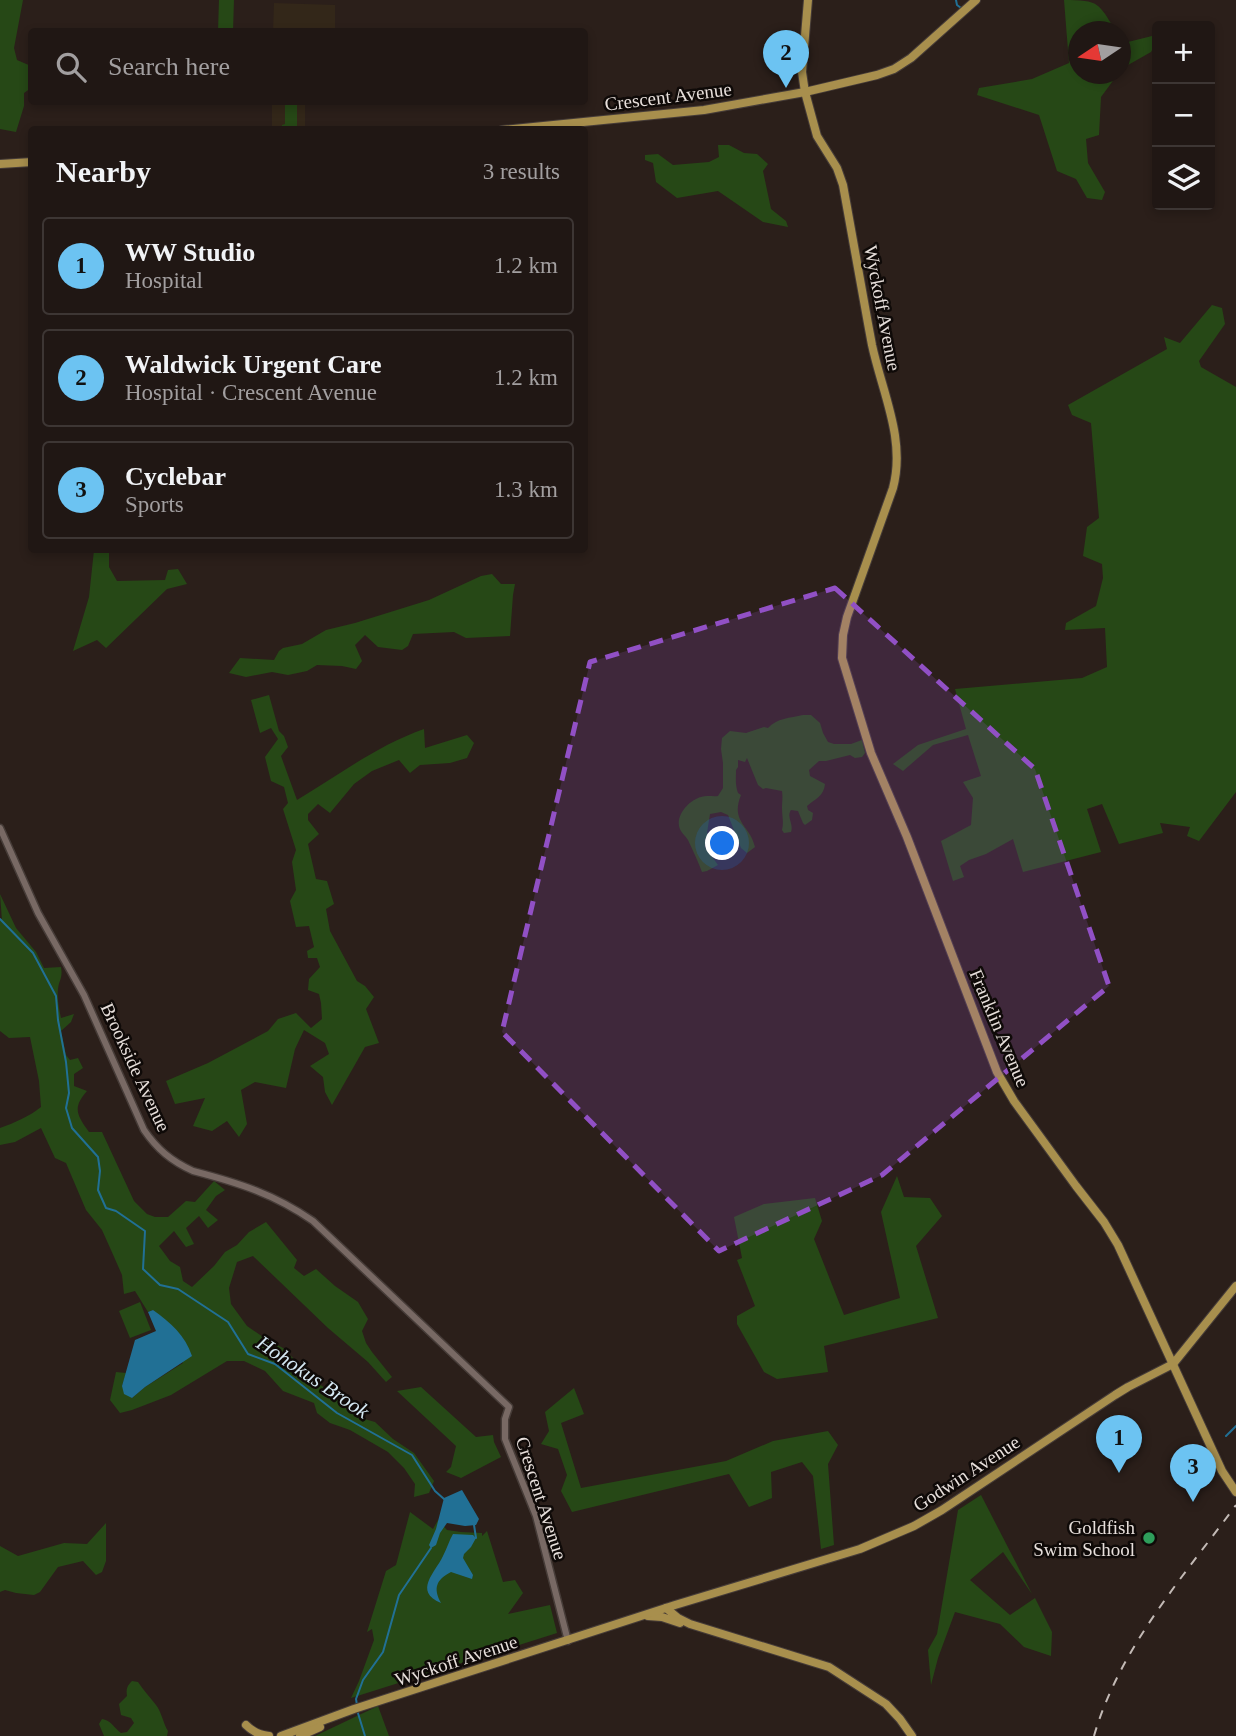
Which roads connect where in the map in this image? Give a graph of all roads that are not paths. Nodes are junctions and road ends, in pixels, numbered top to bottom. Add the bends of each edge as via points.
1 (808, 0) edge
2 (976, 0) edge
3 (805, 92) junction
4 (542, 126) edge
5 (28, 162) edge
6 (0, 164) edge
7 (846, 621) joint
8 (0, 828) edge
9 (1236, 1286) edge
10 (1173, 1364) junction
11 (509, 1407) joint
12 (1236, 1492) edge
13 (689, 1600) junction
14 (666, 1608) junction
15 (642, 1616) junction
16 (688, 1622) junction
17 (568, 1641) junction
18 (337, 1715) junction
19 (246, 1725) dead end
20 (269, 1736) edge
21 (281, 1736) edge
22 (300, 1736) edge
23 (912, 1736) edge

1 - 3 main road, Wyckoff Avenue via 802,72
2 - 3 main road, Crescent Avenue via 894,69
3 - 4 main road, Crescent Avenue via 704,110
3 - 7 main road, Wyckoff Avenue via 817,136 844,185 873,348 898,455 897,476
5 - 6 main road
7 - 10 main road, Franklin Avenue via 843,667 871,753 997,1072 1112,1233
8 - 11 street, Brookside Avenue via 152,1142 192,1171 257,1189 313,1221
9 - 10 main road, Godwin Avenue
10 - 12 main road, Franklin Avenue
10 - 13 main road, Godwin Avenue via 1115,1395 914,1526 860,1549
11 - 17 street, Crescent Avenue via 505,1439 536,1516
13 - 14 main road, Godwin Avenue
13 - 16 main road via 682,1609
14 - 15 main road, Wyckoff Avenue
14 - 16 main road, Wyckoff Avenue
15 - 16 main road, Wyckoff Avenue
15 - 17 main road, Wyckoff Avenue
16 - 23 main road, Wyckoff Avenue via 829,1667 886,1704
17 - 18 main road, Wyckoff Avenue
18 - 21 main road, Wyckoff Avenue
18 - 22 main road
19 - 20 main road

